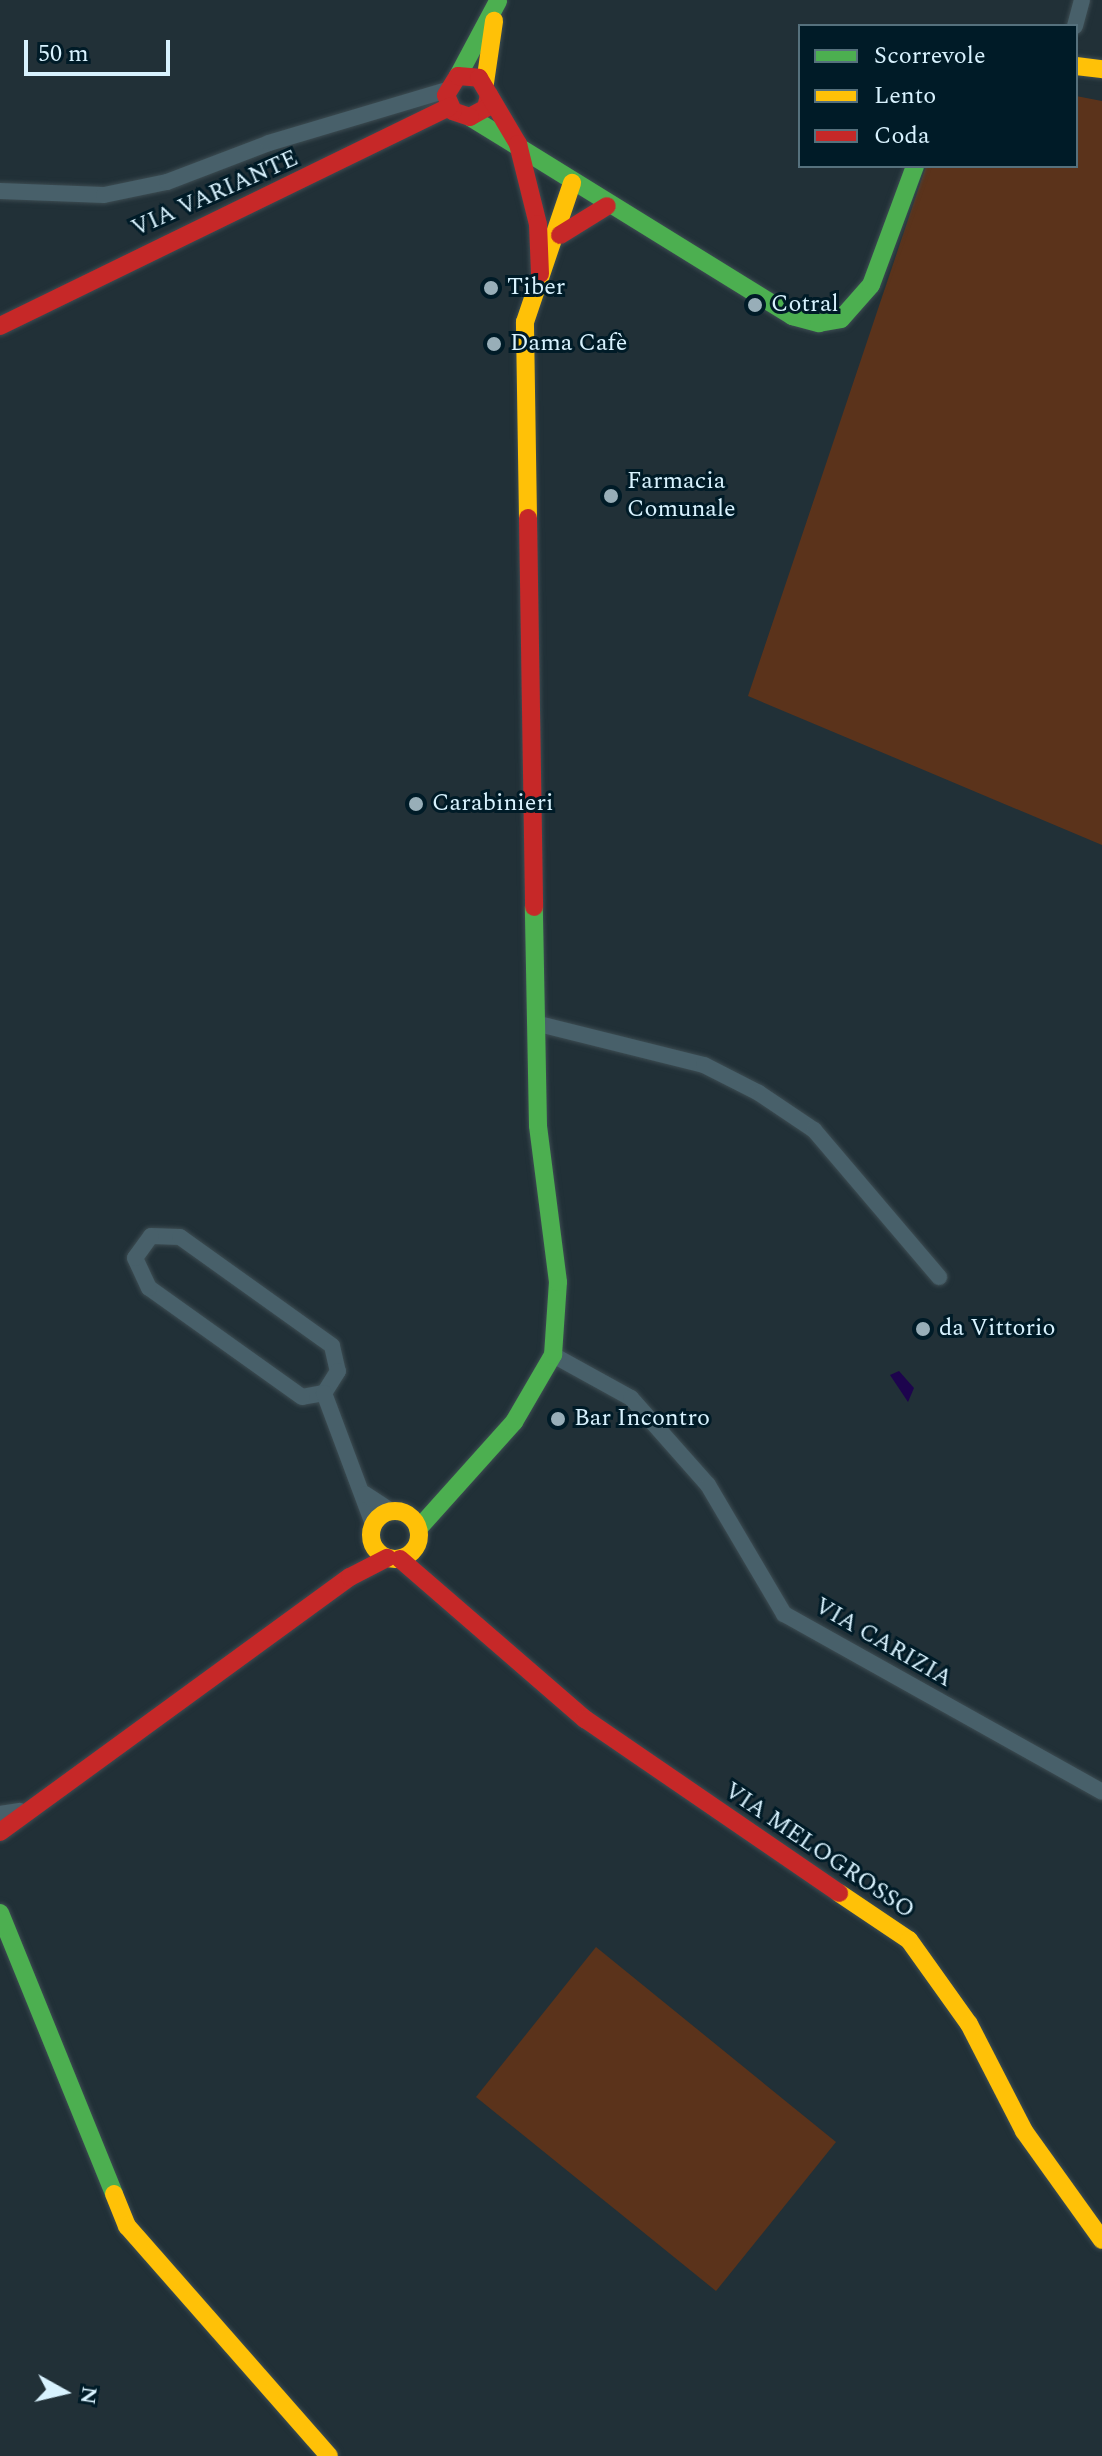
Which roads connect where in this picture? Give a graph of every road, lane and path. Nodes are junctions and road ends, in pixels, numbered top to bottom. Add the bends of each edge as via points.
1 (1082, 0) edge
2 (499, 1) edge
3 (1076, 24) edge
4 (1078, 66) edge
5 (1102, 69) edge
6 (487, 89) junction
7 (452, 91) junction
8 (470, 117) junction
9 (518, 144) junction
10 (914, 168) edge
11 (572, 183) junction
12 (0, 191) edge
13 (607, 206) junction
14 (538, 224) junction
15 (560, 235) junction
16 (540, 275) junction
17 (0, 326) edge
18 (535, 1023) junction
19 (939, 1277) dead end
20 (553, 1355) junction
21 (324, 1393) junction
22 (364, 1493) junction
23 (373, 1524) junction
24 (408, 1525) junction
25 (386, 1554) junction
26 (426, 1577) junction
27 (1102, 1792) edge
28 (20, 1811) junction
29 (0, 1814) edge
30 (0, 1832) edge
31 (0, 1913) edge
32 (1102, 2240) edge
33 (329, 2456) edge

1 - 3 street
2 - 6 main road
2 - 7 main road
4 - 5 main road
6 - 7 main road
6 - 8 main road via 486,108
6 - 9 main road
7 - 8 main road
7 - 12 street via 269,143 167,182 104,195
7 - 17 main road, VIA VARIANTE
8 - 9 main road
9 - 11 main road
9 - 14 main road
10 - 13 main road via 871,285 850,312 830,322 792,316
11 - 13 main road
11 - 14 main road via 554,194
11 - 15 main road
13 - 15 main road
14 - 16 main road
15 - 16 main road
16 - 18 main road via 525,322
18 - 19 street via 704,1065 759,1093 814,1130
18 - 20 main road via 538,1125 558,1282
20 - 24 main road via 514,1422 443,1499
20 - 27 street, VIA CARIZIA via 631,1398 708,1485 784,1614
21 - 21 street via 338,1371 332,1346 180,1237 151,1236 135,1258 149,1288 302,1397
21 - 22 street
22 - 23 street
22 - 24 street
23 - 24 main road
23 - 25 main road
24 - 25 main road
24 - 26 main road
25 - 26 main road, VIA MELOGROSSO
25 - 28 main road
26 - 32 main road, VIA MELOGROSSO via 585,1719 909,1940 969,2024 1024,2131
28 - 29 street
28 - 30 main road
31 - 33 main road via 127,2226

